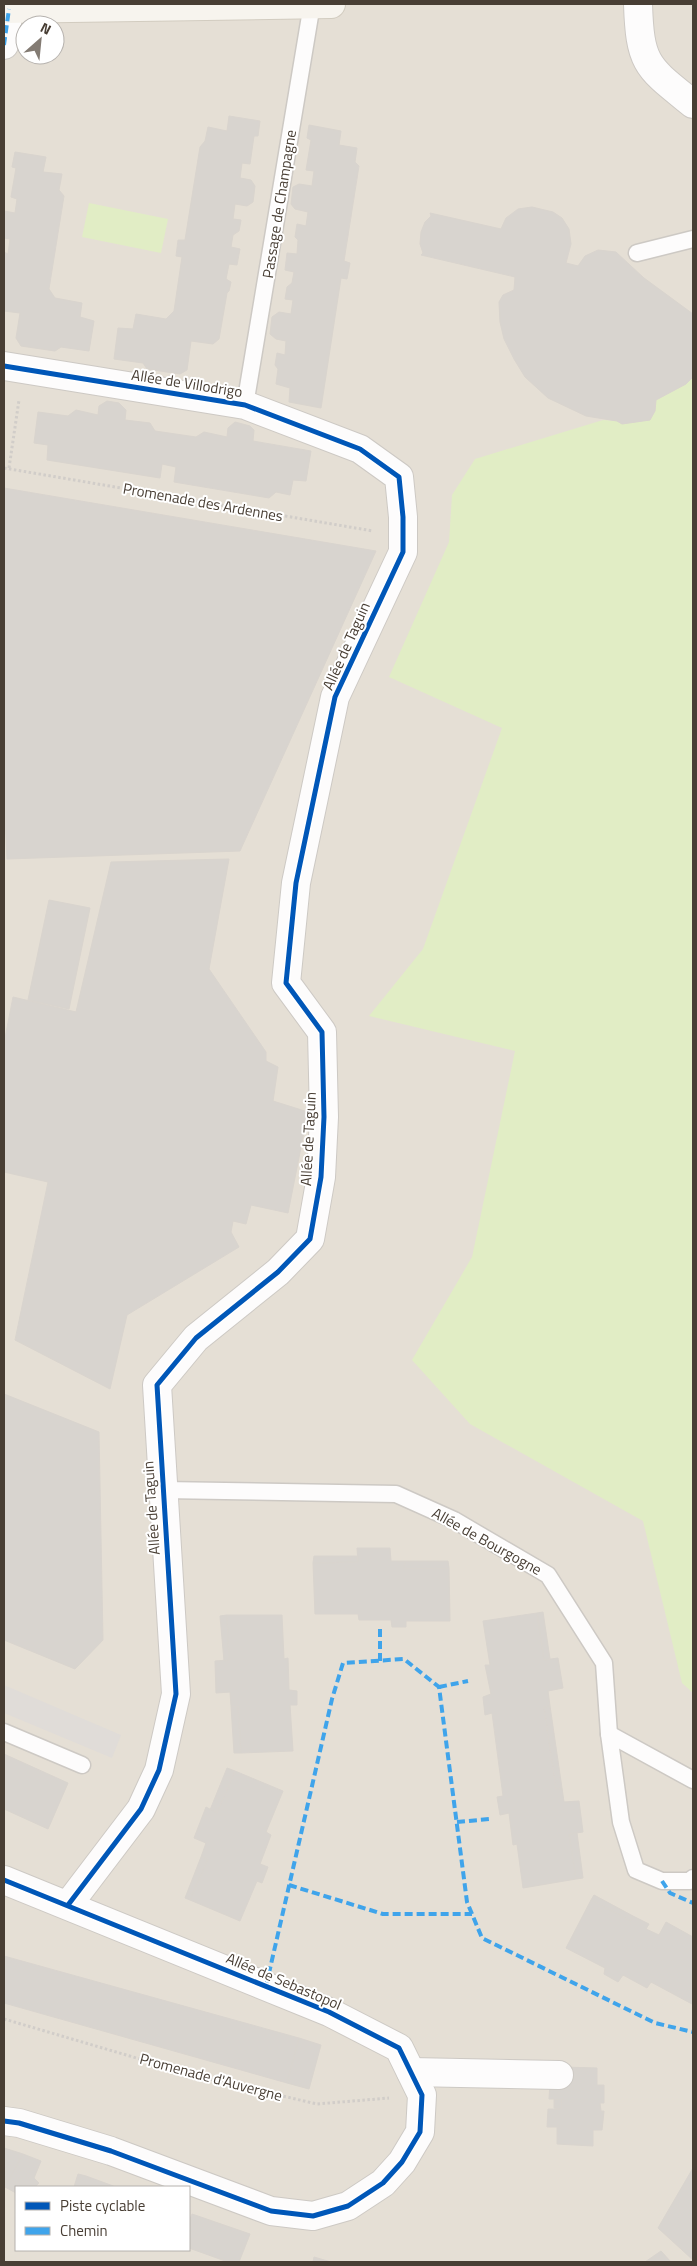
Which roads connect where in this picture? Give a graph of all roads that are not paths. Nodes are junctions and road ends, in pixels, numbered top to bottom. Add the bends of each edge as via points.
1 (312, 4) edge
2 (331, 4) edge
3 (638, 4) edge
4 (6, 9) edge
5 (4, 45) edge
6 (693, 104) edge
7 (693, 239) edge
8 (637, 253) dead end
9 (14, 368) edge
10 (245, 405) junction
11 (360, 448) joint
12 (163, 1490) junction
13 (4, 1732) edge
14 (609, 1734) junction
15 (82, 1765) dead end
16 (693, 1780) edge
17 (693, 1878) edge
18 (4, 1880) edge
19 (68, 1905) junction
20 (559, 2075) dead end
21 (416, 2083) junction
22 (4, 2121) edge

1 - 2 main road
1 - 4 main road
1 - 10 lane, Passage de Champagne
3 - 6 street via 639,35 644,55 655,73
4 - 5 street
7 - 8 lane
9 - 10 street, Allée de Villodrigo
10 - 11 street, Allée de Villodrigo
11 - 12 street, Allée de Taguin via 399,478 403,552 335,697 296,883 286,983 322,1032 324,1117 321,1177 310,1239 278,1272 196,1338 157,1384
12 - 14 lane, Allée de Bourgogne via 396,1494 454,1520 548,1575 604,1663
12 - 19 street, Allée de Taguin via 176,1694 159,1770 141,1809
13 - 15 lane
14 - 16 lane
14 - 17 lane, Allée de Bourgogne via 621,1822 636,1870 662,1881 690,1881
18 - 19 street, Allée de Sebastopol
19 - 21 street, Allée de Sebastopol via 328,2012 400,2048
20 - 21 street
21 - 22 street, Allée de Sebastopol via 420,2132 402,2162 383,2184 348,2206 313,2216 271,2211 111,2151

